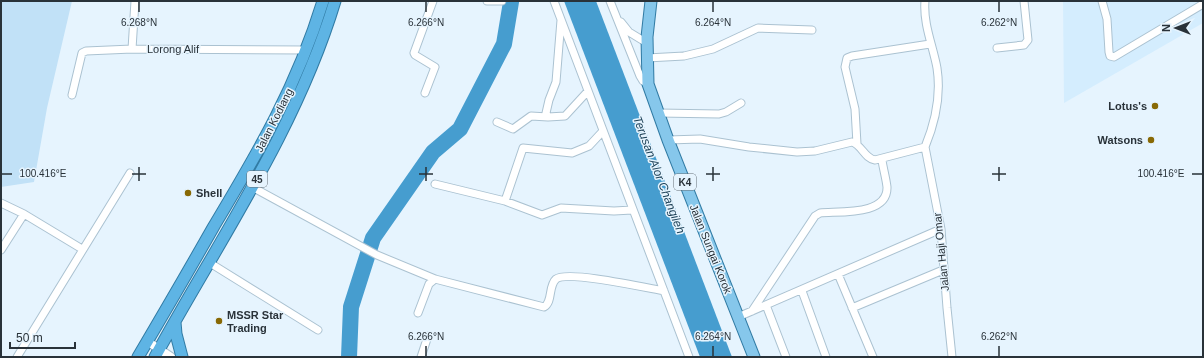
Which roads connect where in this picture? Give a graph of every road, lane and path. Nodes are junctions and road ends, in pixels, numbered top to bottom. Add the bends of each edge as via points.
1 (136, 1) edge
2 (323, 1) edge
3 (335, 1) edge
4 (433, 1) edge
5 (487, 1) edge
6 (502, 1) edge
7 (554, 1) edge
8 (610, 1) edge
9 (651, 1) edge
10 (925, 1) edge
11 (1024, 1) edge
12 (1102, 1) edge
13 (1203, 4) edge
14 (617, 17) junction
15 (561, 18) junction
16 (812, 30) dead end
17 (647, 43) junction
18 (930, 44) junction
19 (997, 48) dead end
20 (132, 49) junction
21 (307, 50) junction
22 (647, 58) junction
23 (648, 84) junction
24 (588, 91) junction
25 (425, 93) dead end
26 (72, 95) dead end
27 (741, 103) dead end
28 (659, 113) junction
29 (548, 118) junction
30 (497, 122) dead end
31 (603, 131) junction
32 (668, 140) junction
33 (857, 144) junction
34 (925, 147) junction
35 (882, 160) junction
36 (130, 173) dead end
37 (436, 184) dead end
38 (252, 187) junction
39 (505, 201) junction
40 (1, 203) edge
41 (632, 210) junction
42 (24, 214) junction
43 (941, 229) junction
44 (82, 249) junction
45 (1, 250) edge
46 (210, 263) junction
47 (943, 270) junction
48 (838, 274) junction
49 (435, 279) junction
50 (802, 290) junction
51 (664, 291) junction
52 (766, 305) junction
53 (852, 308) junction
54 (752, 311) junction
55 (418, 313) dead end
56 (738, 317) junction
57 (175, 322) junction
58 (318, 330) dead end
59 (428, 336) dead end
60 (147, 341) junction
61 (157, 353) edge
62 (17, 357) edge
63 (138, 357) edge
64 (171, 357) edge
65 (182, 357) edge
66 (421, 357) edge
67 (689, 357) edge
68 (754, 357) edge
69 (786, 357) edge
70 (826, 357) edge
71 (873, 357) edge
72 (952, 357) edge

1 - 20 street
2 - 21 highway, Jalan Kodiang / 45
3 - 38 highway, Jalan Kodiang / 45 via 301,94
4 - 25 street via 414,53 435,67
5 - 6 street
7 - 15 street
8 - 14 street
9 - 17 main road, Jalan Sungai Korok / K4
10 - 18 street
11 - 19 street via 1028,40 1024,45
12 - 13 street via 1107,19 1110,56 1114,57
14 - 17 street via 629,32
14 - 23 street via 640,76
15 - 24 street
15 - 29 street via 556,82 546,113
16 - 22 street via 758,28 706,51 684,56
17 - 22 main road, Jalan Sungai Korok / K4
18 - 33 street via 847,58 845,67 855,109
18 - 34 street via 937,68 938,92 931,133
20 - 21 street, Lorong Alif
20 - 26 street, Lorong Alif via 82,53
21 - 60 highway, Jalan Kodiang / 45 via 264,142
22 - 23 main road, Jalan Sungai Korok / K4
23 - 28 main road, Jalan Sungai Korok / K4
24 - 29 street via 565,116
24 - 31 street
27 - 28 street via 719,114
28 - 32 main road, Jalan Sungai Korok / K4
29 - 30 street via 531,116 514,128
31 - 39 street via 589,146 572,154 523,148
31 - 41 street
32 - 33 street via 700,139 797,152 815,151 852,142
32 - 56 main road, Jalan Sungai Korok / K4
33 - 35 street via 869,159
34 - 35 street
34 - 43 street, Jalan Haji Omar
35 - 54 street via 887,188 883,199 870,209 820,213 814,216
36 - 44 street
37 - 39 street
38 - 46 highway, Jalan Kodiang / 45
38 - 49 street via 361,247
39 - 41 street via 542,215 561,208
40 - 42 street
41 - 51 street
42 - 44 street
42 - 45 street
43 - 47 street, Jalan Haji Omar
43 - 48 street
44 - 62 street
46 - 57 highway, Jalan Kodiang / 45
46 - 58 street
47 - 53 street
47 - 72 street, Jalan Haji Omar
48 - 50 street
48 - 53 street
49 - 51 street via 544,307 548,305 554,282 564,277 592,278
49 - 55 street via 429,284
50 - 52 street
50 - 70 street
51 - 67 street
52 - 54 street
52 - 69 street
53 - 71 street
54 - 56 street
56 - 68 main road, Jalan Sungai Korok / K4
57 - 61 highway, Jalan Kodiang / 45
57 - 65 highway
59 - 66 street
60 - 61 street
60 - 63 highway, Jalan Kodiang / 45
61 - 64 street

